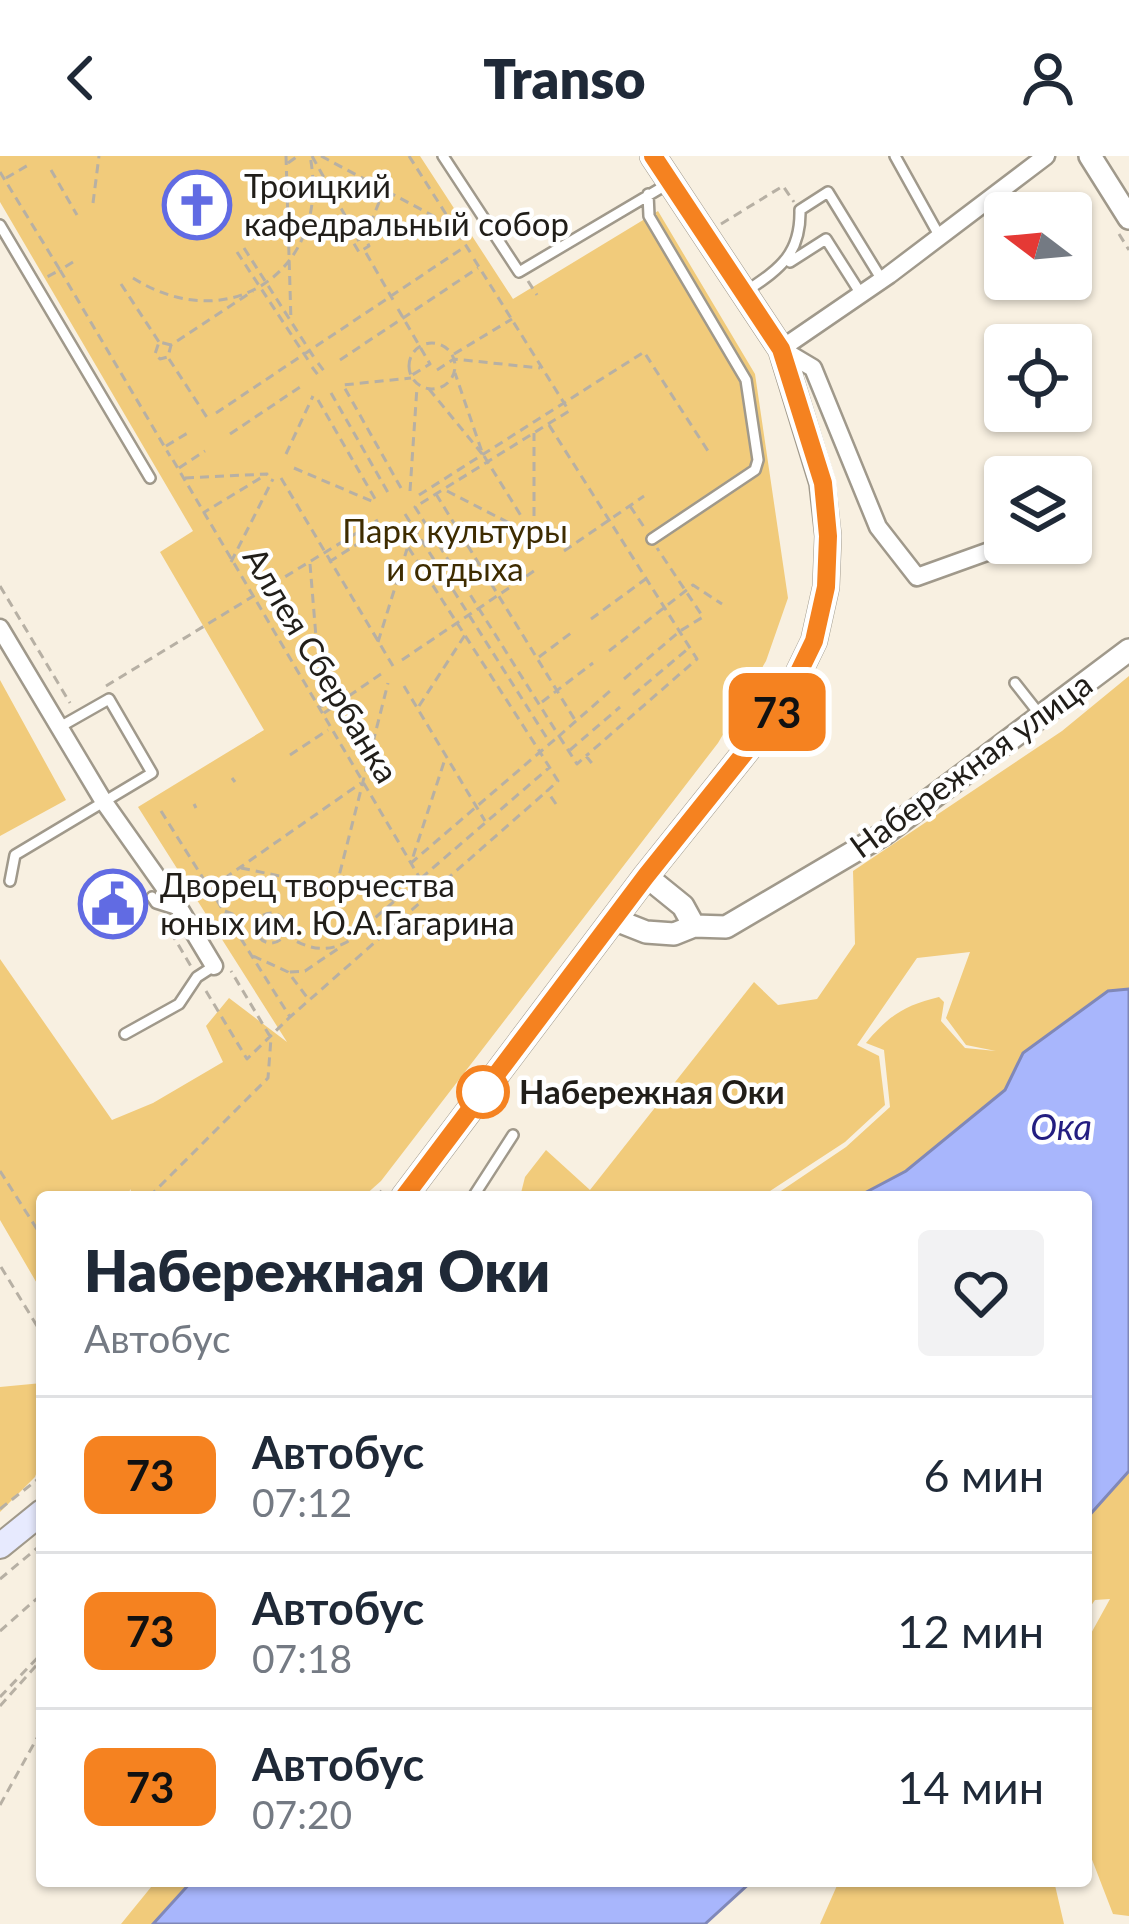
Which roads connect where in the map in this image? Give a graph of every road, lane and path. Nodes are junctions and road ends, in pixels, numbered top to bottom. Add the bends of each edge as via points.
1 (99, 156) edge
2 (286, 156) edge
3 (298, 156) edge
4 (311, 156) edge
5 (322, 156) edge
6 (409, 156) edge
7 (442, 156) edge
8 (653, 156) edge
9 (895, 156) edge
10 (1046, 156) edge
11 (1090, 156) edge
12 (30, 164) dead end
13 (286, 164) junction
14 (51, 170) dead end
15 (0, 172) edge
16 (4, 179) junction
17 (384, 188) junction
18 (659, 188) junction
19 (93, 203) dead end
20 (800, 210) junction
21 (76, 214) dead end
22 (1129, 218) edge
23 (719, 224) dead end
24 (0, 225) edge
25 (454, 227) junction
26 (357, 237) junction
27 (365, 237) junction
28 (940, 237) junction
29 (466, 246) junction
30 (244, 248) dead end
31 (365, 251) junction
32 (237, 252) dead end
33 (74, 262) dead end
34 (290, 262) junction
35 (787, 264) junction
36 (479, 267) junction
37 (60, 270) junction
38 (521, 271) junction
39 (134, 278) dead end
40 (882, 280) junction
41 (267, 283) junction
42 (121, 284) dead end
43 (36, 285) junction
44 (261, 286) junction
45 (743, 292) junction
46 (862, 294) junction
47 (537, 295) dead end
48 (391, 296) junction
49 (404, 318) junction
50 (512, 319) junction
51 (291, 321) junction
52 (159, 342) junction
53 (171, 345) junction
54 (420, 346) junction
55 (781, 349) junction
56 (307, 352) junction
57 (168, 357) junction
58 (453, 357) junction
59 (340, 360) dead end
60 (542, 368) junction
61 (437, 370) dead end
62 (321, 373) dead end
63 (455, 373) junction
64 (411, 377) junction
65 (417, 385) junction
66 (300, 387) dead end
67 (428, 389) junction
68 (331, 393) dead end
69 (564, 404) junction
70 (216, 413) dead end
71 (208, 418) dead end
72 (548, 424) junction
73 (190, 430) dead end
74 (534, 433) junction
75 (230, 434) dead end
76 (165, 447) junction
77 (205, 451) dead end
78 (708, 451) dead end
79 (286, 454) dead end
80 (483, 455) junction
81 (487, 462) junction
82 (294, 468) dead end
83 (177, 469) junction
84 (150, 478) dead end
85 (183, 478) junction
86 (281, 478) dead end
87 (273, 479) dead end
88 (401, 488) dead end
89 (444, 489) junction
90 (410, 491) dead end
91 (419, 494) dead end
92 (436, 494) junction
93 (390, 496) dead end
94 (644, 496) dead end
95 (630, 506) junction
96 (203, 513) junction
97 (405, 514) dead end
98 (534, 515) dead end
99 (523, 519) dead end
100 (378, 520) dead end
101 (610, 520) junction
102 (515, 526) dead end
103 (652, 539) junction
104 (408, 547) junction
105 (564, 551) dead end
106 (984, 553) edge
107 (324, 554) junction
108 (231, 562) junction
109 (310, 562) junction
110 (328, 562) junction
111 (534, 571) dead end
112 (647, 578) junction
113 (0, 586) edge
114 (686, 591) junction
115 (499, 595) junction
116 (252, 598) junction
117 (722, 604) dead end
118 (479, 608) junction
119 (665, 608) junction
120 (469, 615) junction
121 (591, 619) dead end
122 (457, 623) junction
123 (0, 628) edge
124 (575, 630) dead end
125 (680, 631) junction
126 (465, 635) junction
127 (378, 642) junction
128 (690, 647) junction
129 (1129, 650) edge
130 (609, 651) dead end
131 (537, 658) junction
132 (402, 660) dead end
133 (593, 663) dead end
134 (393, 666) dead end
135 (381, 674) dead end
136 (625, 679) dead end
137 (388, 683) dead end
138 (1015, 683) dead end
139 (404, 686) dead end
140 (557, 691) junction
141 (610, 692) dead end
142 (90, 695) dead end
143 (633, 695) dead end
144 (539, 704) junction
145 (620, 707) dead end
146 (418, 708) junction
147 (322, 714) junction
148 (1041, 716) junction
149 (55, 722) junction
150 (576, 722) junction
151 (331, 728) junction
152 (559, 736) junction
153 (550, 743) junction
154 (569, 751) junction
155 (540, 752) junction
156 (290, 755) dead end
157 (446, 756) junction
158 (586, 756) junction
159 (550, 767) junction
160 (595, 767) dead end
161 (363, 782) junction
162 (547, 790) junction
163 (104, 802) junction
164 (556, 804) dead end
165 (477, 807) junction
166 (161, 811) dead end
167 (486, 822) junction
168 (138, 850) junction
169 (411, 863) junction
170 (240, 867) junction
171 (135, 871) dead end
172 (646, 876) junction
173 (420, 879) junction
174 (10, 881) dead end
175 (210, 888) junction
176 (336, 888) junction
177 (429, 894) junction
178 (152, 898) dead end
179 (397, 901) junction
180 (224, 910) junction
181 (181, 911) junction
182 (614, 919) junction
183 (257, 923) junction
184 (694, 926) junction
185 (284, 934) junction
186 (347, 942) junction
187 (251, 955) junction
188 (214, 966) junction
189 (288, 972) junction
190 (200, 981) dead end
191 (309, 1000) junction
192 (293, 1014) junction
193 (125, 1034) dead end
194 (272, 1038) junction
195 (513, 1135) dead end
196 (0, 1171) edge
197 (155, 1191) edge
198 (396, 1191) edge
199 (477, 1191) edge
200 (36, 1228) edge
201 (0, 1266) edge
202 (36, 1324) edge
203 (36, 1481) edge
204 (0, 1509) edge
205 (36, 1517) edge
206 (0, 1546) edge
207 (36, 1549) edge
208 (0, 1579) edge
209 (36, 1599) edge
210 (0, 1631) edge
211 (36, 1662) edge
212 (36, 1663) edge
213 (0, 1697) edge
214 (0, 1706) edge
215 (36, 1740) edge
216 (0, 1805) edge

1 - 19 path
2 - 13 path
3 - 13 path
4 - 26 path
4 - 34 path via 310,228
5 - 17 path
6 - 25 path
7 - 38 lane
8 - 18 main road
9 - 28 lane
10 - 28 street
11 - 22 street
12 - 16 path
13 - 34 path
14 - 21 path
15 - 16 path, Аллея Сбербанка
16 - 37 path, Аллея Сбербанка
17 - 25 path
17 - 27 path
18 - 38 lane
18 - 45 main road
18 - 103 lane via 649,216 746,380 758,460 755,470
20 - 23 path via 783,186
20 - 35 lane via 801,235
20 - 40 lane via 828,192
24 - 43 lane
25 - 29 path
26 - 27 path
26 - 31 path via 354,248
27 - 31 path
28 - 40 street
29 - 36 path
29 - 48 path
30 - 41 path
31 - 48 path
32 - 44 path
33 - 37 path
34 - 41 path
34 - 51 path
35 - 45 lane
35 - 46 lane via 826,239
36 - 49 path
36 - 50 path
37 - 43 path
37 - 76 path, Аллея Сбербанка
38 - 47 path
39 - 44 path via 176,299 203,302
40 - 46 street
41 - 44 path
41 - 51 path
42 - 52 path
43 - 84 lane
44 - 53 path
44 - 56 path
45 - 55 main road
46 - 55 street
48 - 49 path
48 - 56 path
49 - 54 path
49 - 59 path
50 - 58 path
50 - 60 path
51 - 56 path
52 - 53 path
52 - 57 path via 155,354
53 - 57 path
54 - 58 path via 439,344
54 - 64 path via 409,360
54 - 64 path via 430,364
55 - 106 street via 813,368 878,527 917,577
55 - 172 main road via 823,483 826,587 814,641 783,705
56 - 62 path
56 - 70 path
57 - 71 path
58 - 60 path
58 - 61 path
58 - 63 path
60 - 69 path
63 - 67 path
63 - 80 path
64 - 65 path
64 - 88 path via 343,385
65 - 67 path
65 - 90 path
66 - 75 path
67 - 80 path
68 - 93 path
69 - 72 path via 569,411
69 - 78 path via 644,352
69 - 80 path
72 - 74 path
72 - 101 path
73 - 76 path
74 - 81 path
74 - 98 path
76 - 83 path, Аллея Сбербанка
77 - 83 path
79 - 82 path via 316,398 378,504
80 - 81 path
80 - 91 path
81 - 89 path
81 - 99 path
83 - 85 path, Аллея Сбербанка
85 - 96 path, Аллея Сбербанка
85 - 96 path via 267,474
86 - 107 path
87 - 108 path
89 - 92 path
89 - 102 path
92 - 115 path
92 - 118 path via 415,507
94 - 95 path
95 - 101 path
95 - 103 path
96 - 108 path, Аллея Сбербанка
97 - 120 path
100 - 107 path
101 - 105 path
101 - 112 path
103 - 114 path
104 - 110 path via 392,522
104 - 122 path
104 - 127 path
107 - 109 path
107 - 110 path
108 - 116 path, Аллея Сбербанка
109 - 116 path
109 - 147 path
110 - 127 path
111 - 115 path
112 - 119 path
112 - 121 path
113 - 149 path via 71,706
114 - 117 path via 693,585
114 - 119 path
114 - 125 path via 703,617
115 - 118 path
115 - 131 path
116 - 142 path
116 - 147 path, Аллея Сбербанка
118 - 120 path
118 - 144 path
119 - 125 path
119 - 130 path
120 - 122 path
120 - 153 path
122 - 126 path
122 - 132 path
123 - 149 street
124 - 131 path
125 - 128 path
125 - 136 path
126 - 146 path
126 - 155 path
127 - 134 path
128 - 143 path
128 - 158 path via 697,659
129 - 148 street, Набережная улица
131 - 140 path
133 - 140 path
135 - 147 path
137 - 161 path
138 - 148 lane
139 - 146 path
140 - 144 path
140 - 150 path
141 - 150 path
144 - 152 path
145 - 154 path
146 - 157 path
147 - 151 path, Аллея Сбербанка
148 - 184 street, Набережная улица via 884,834 725,926
149 - 163 street
149 - 163 lane via 109,699 152,772
150 - 152 path
151 - 156 path
151 - 161 path, Аллея Сбербанка
152 - 153 path
152 - 154 path
153 - 155 path
154 - 158 path via 577,764
155 - 159 path
155 - 165 path
157 - 165 path
157 - 169 path
158 - 160 path
159 - 162 path via 558,781
159 - 167 path
161 - 169 path, Аллея Сбербанка
161 - 170 path
161 - 176 path
162 - 164 path
162 - 177 path
163 - 168 street
163 - 174 lane via 15,855
165 - 167 path
165 - 169 path
166 - 175 path
167 - 173 path
168 - 171 lane
168 - 181 street
169 - 173 path, Аллея Сбербанка
170 - 175 path
170 - 176 path
172 - 182 main road
172 - 184 street
173 - 177 path, Аллея Сбербанка
173 - 179 path
175 - 180 path
176 - 179 path
177 - 191 path
178 - 181 lane
179 - 186 path
180 - 183 path
180 - 187 path
181 - 188 street
182 - 184 street, Набережная улица via 660,933
182 - 198 main road
183 - 185 path via 267,942
183 - 185 path via 275,913
185 - 186 path via 313,949
186 - 189 path via 323,962
187 - 189 path
187 - 192 path
188 - 193 lane via 179,1004
188 - 194 path via 228,966
189 - 191 path
190 - 194 path via 247,1059
191 - 192 path
192 - 194 path
194 - 197 path via 268,1078
195 - 199 lane
196 - 200 path
201 - 202 path
203 - 204 path
205 - 206 main road
207 - 208 path
209 - 210 path
211 - 213 path
212 - 214 path
215 - 216 path

